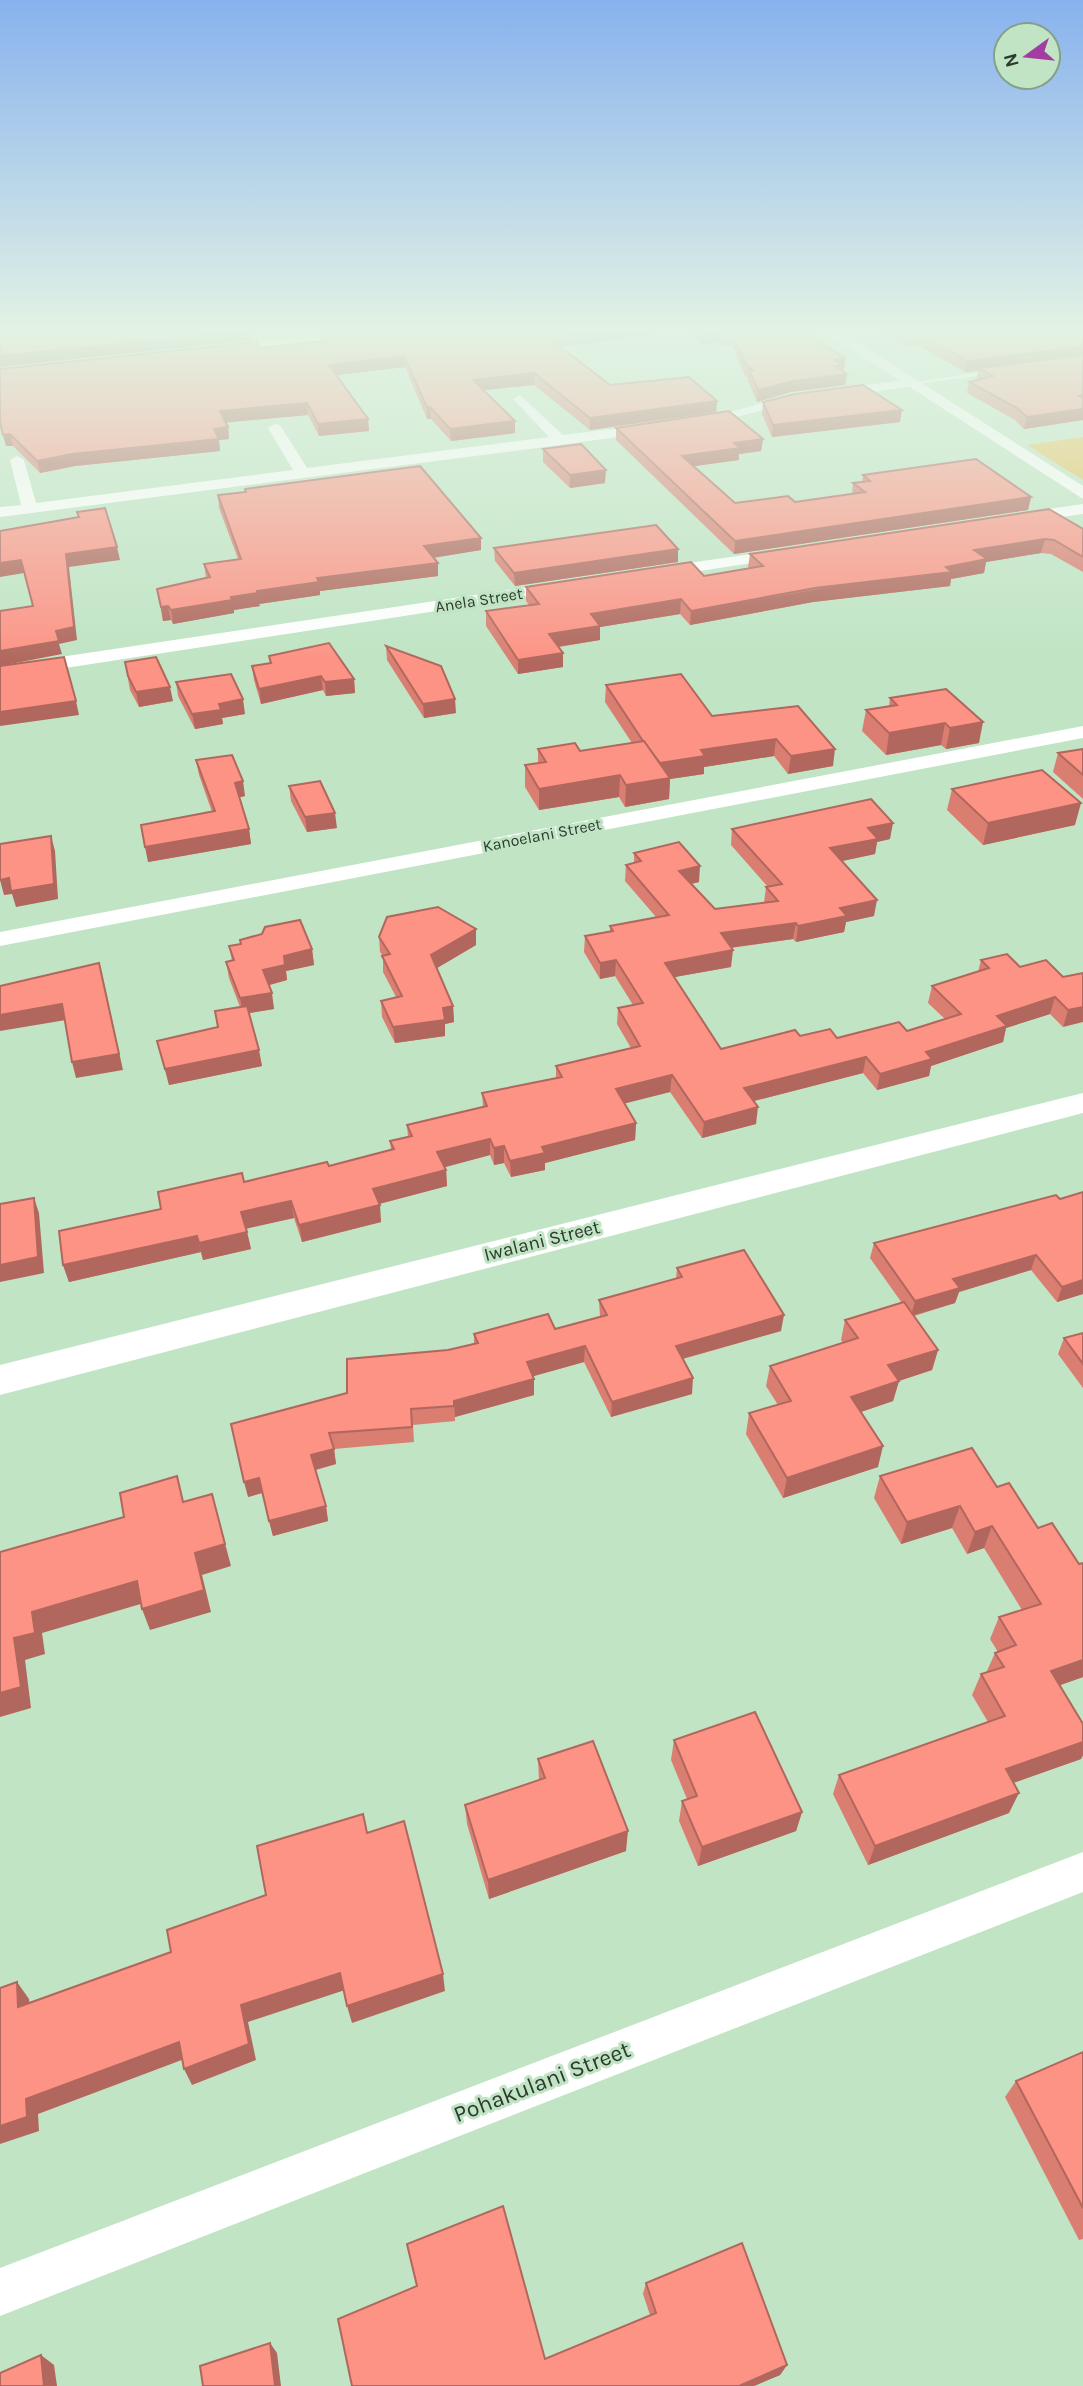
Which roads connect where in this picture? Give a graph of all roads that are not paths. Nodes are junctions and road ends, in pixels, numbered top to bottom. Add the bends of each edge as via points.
1 (283, 440) edge
2 (565, 440) edge
3 (999, 440) edge
4 (560, 441) joint
5 (17, 460) edge
6 (303, 474) junction
7 (1083, 494) edge
8 (30, 508) junction
9 (1083, 509) edge
10 (0, 512) edge
11 (1000, 522) edge
12 (807, 550) edge
13 (643, 575) edge
14 (575, 585) edge
15 (0, 672) edge
16 (1083, 732) edge
17 (0, 939) edge
18 (1083, 1103) edge
19 (0, 1380) edge
20 (1083, 1872) edge
21 (0, 2292) edge

1 - 6 street
2 - 4 street
3 - 7 street
4 - 6 street
5 - 8 street
6 - 8 street
8 - 10 street
9 - 11 street
12 - 13 street
14 - 15 street, Anela Street
16 - 17 street, Kanoelani Street
18 - 19 street, Iwalani Street
20 - 21 street, Pohakulani Street

